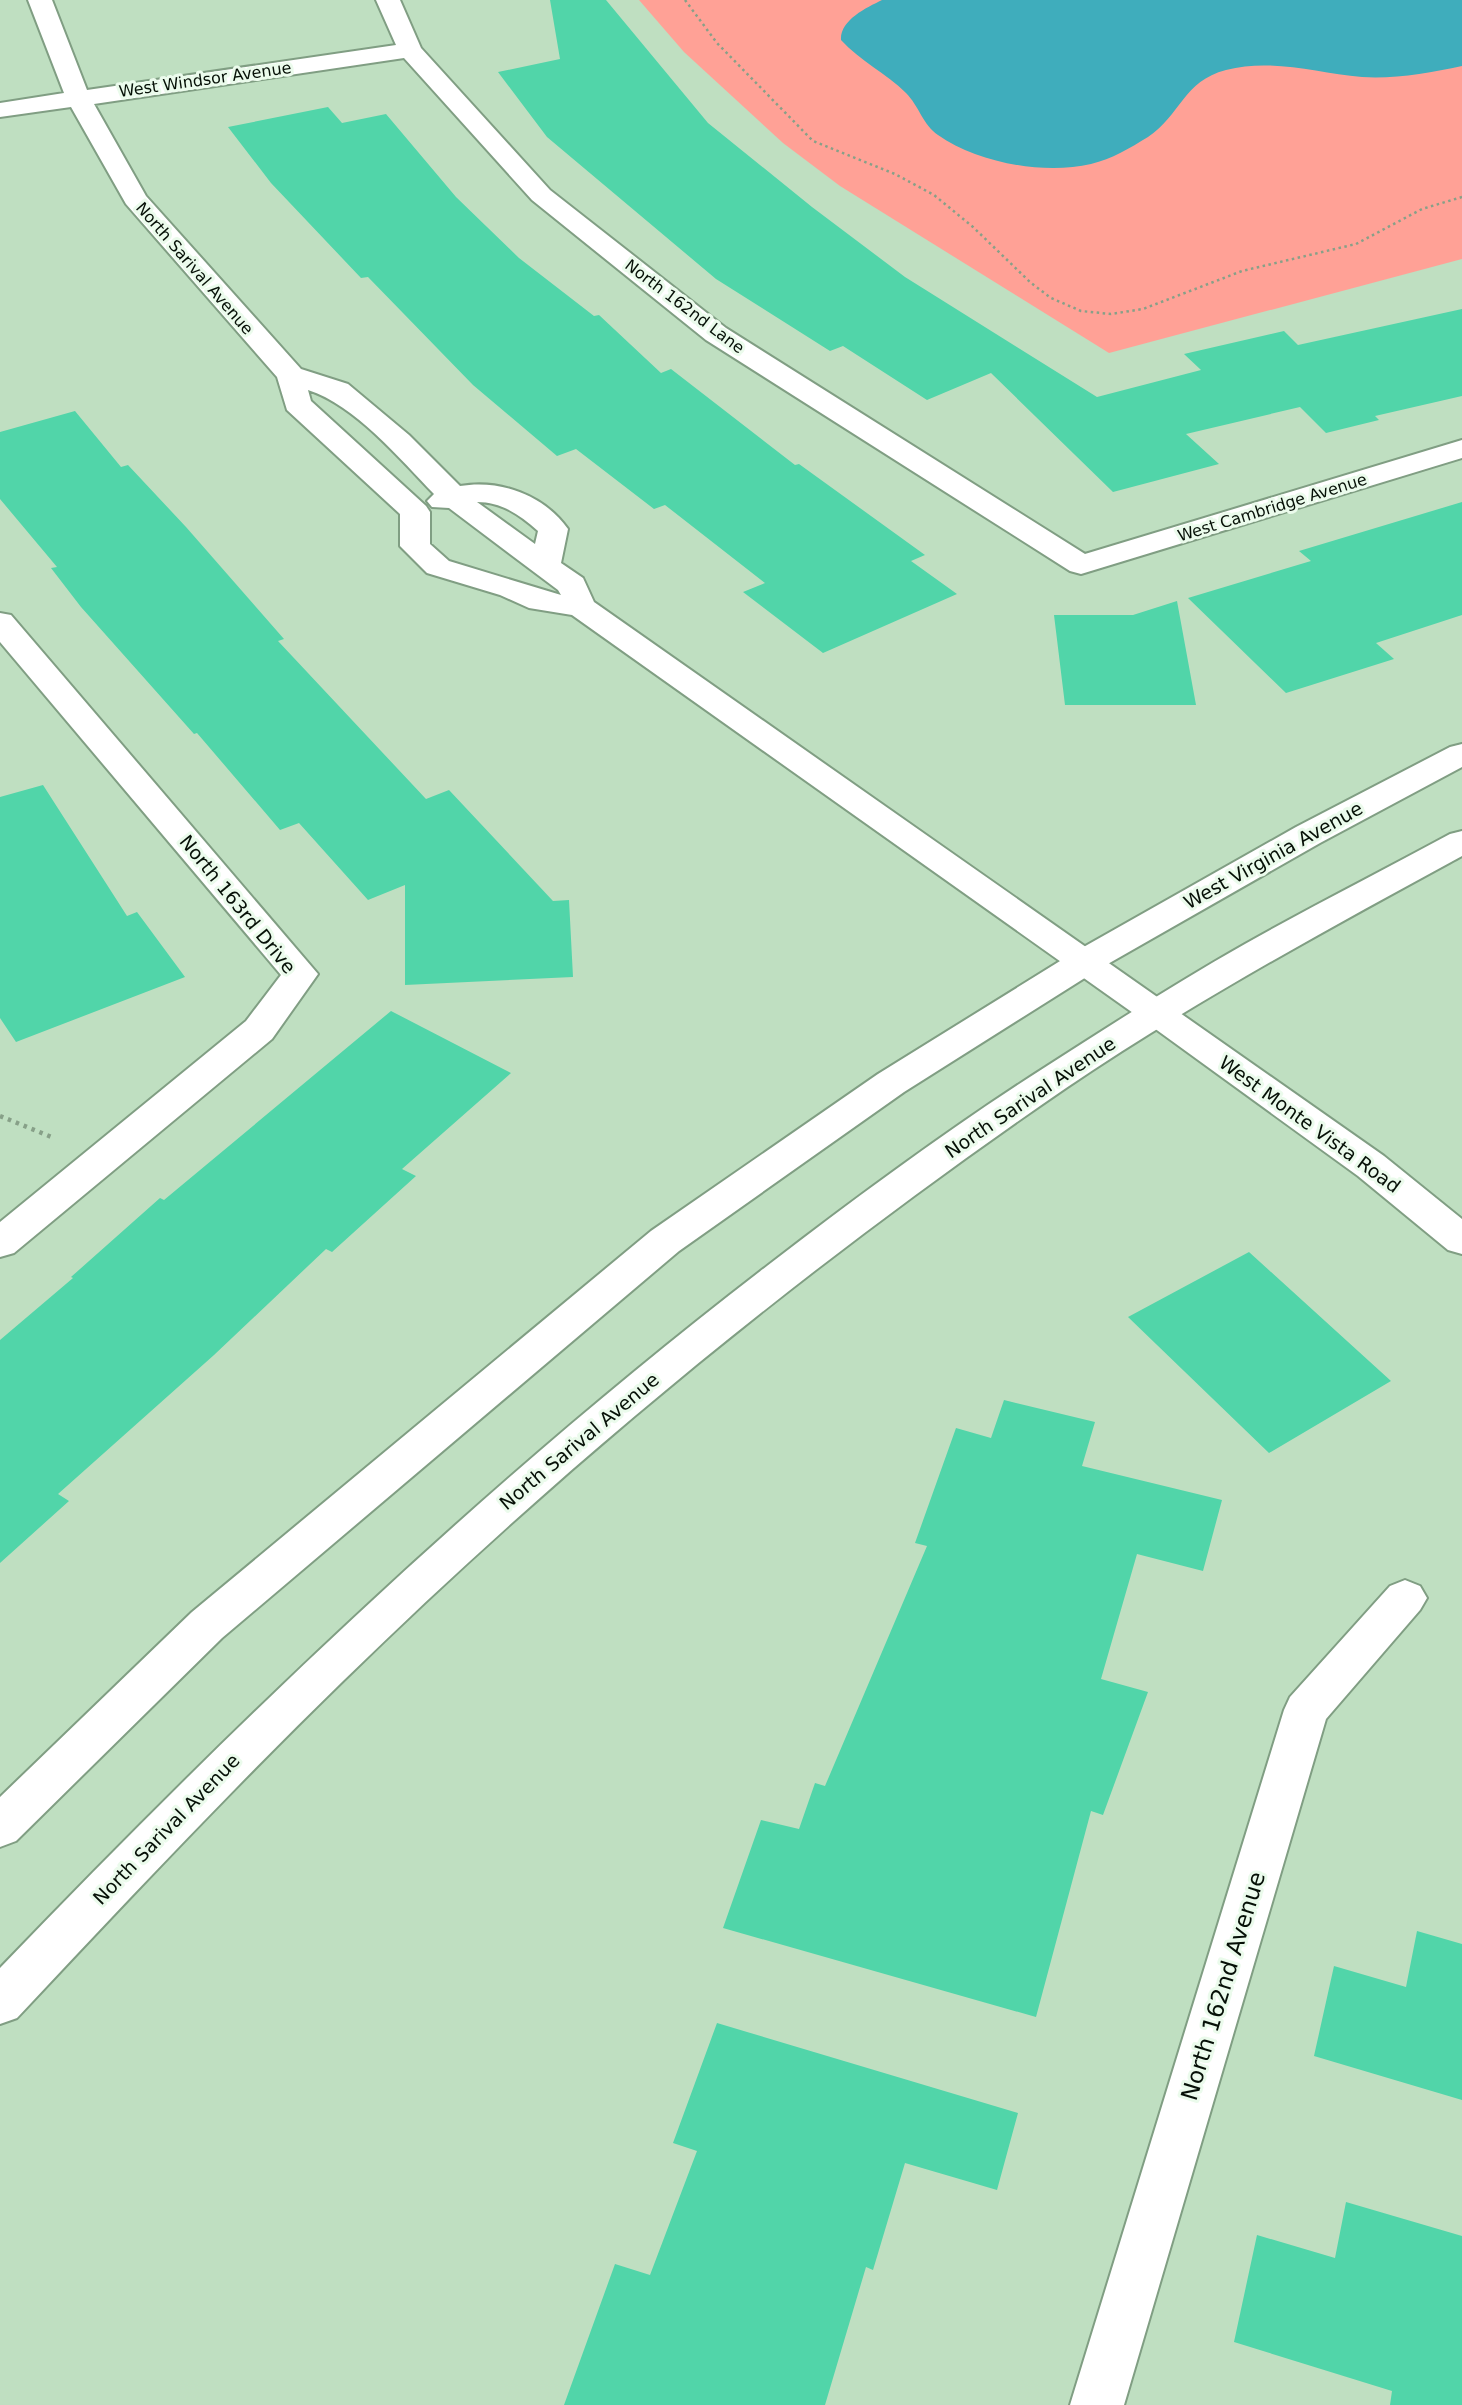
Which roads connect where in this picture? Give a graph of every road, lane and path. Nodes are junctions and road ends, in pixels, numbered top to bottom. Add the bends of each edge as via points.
1 (40, 0) edge
2 (388, 0) edge
3 (685, 0) edge
4 (410, 50) junction
5 (78, 98) junction
6 (0, 110) edge
7 (1462, 197) edge
8 (290, 376) junction
9 (399, 441) junction
10 (1462, 449) edge
11 (357, 457) junction
12 (453, 497) junction
13 (415, 512) junction
14 (1081, 565) joint
15 (581, 607) junction
16 (0, 622) edge
17 (1462, 754) edge
18 (1462, 842) edge
19 (1086, 961) junction
20 (1156, 1011) junction
21 (1462, 1240) edge
22 (0, 1243) edge
23 (1405, 1598) dead end
24 (0, 1827) edge
25 (0, 2002) edge
26 (1097, 2405) edge

1 - 5 street, North Sarival Avenue
2 - 4 street, North 162nd Lane
3 - 7 path via 717,43 813,141 934,195 1031,283 1081,311 1111,314 1143,309 1242,271 1356,244 1422,209
4 - 5 street, West Windsor Avenue
4 - 14 street, North 162nd Lane via 541,195 716,334
5 - 6 street, West Windsor Avenue
5 - 8 street, North Sarival Avenue via 135,199
8 - 9 street via 338,390
8 - 11 street, North Sarival Avenue via 297,404
9 - 11 street
9 - 12 street
10 - 14 street, West Cambridge Avenue
11 - 13 street, North Sarival Avenue
12 - 13 street
12 - 15 street via 495,492 532,509 553,529 547,563 572,584
13 - 15 street via 415,546 438,567 540,601
15 - 19 street
16 - 22 street, North 163rd Drive via 300,974 259,1030
17 - 19 street, West Virginia Avenue
18 - 20 street via 1325,913
19 - 20 street
19 - 24 street via 856,1107 665,1241 206,1625
20 - 21 street, West Monte Vista Road via 1371,1166
20 - 25 street, North Sarival Avenue via 889,1194 595,1425 316,1677
23 - 26 street, North 162nd Avenue via 1306,1710

